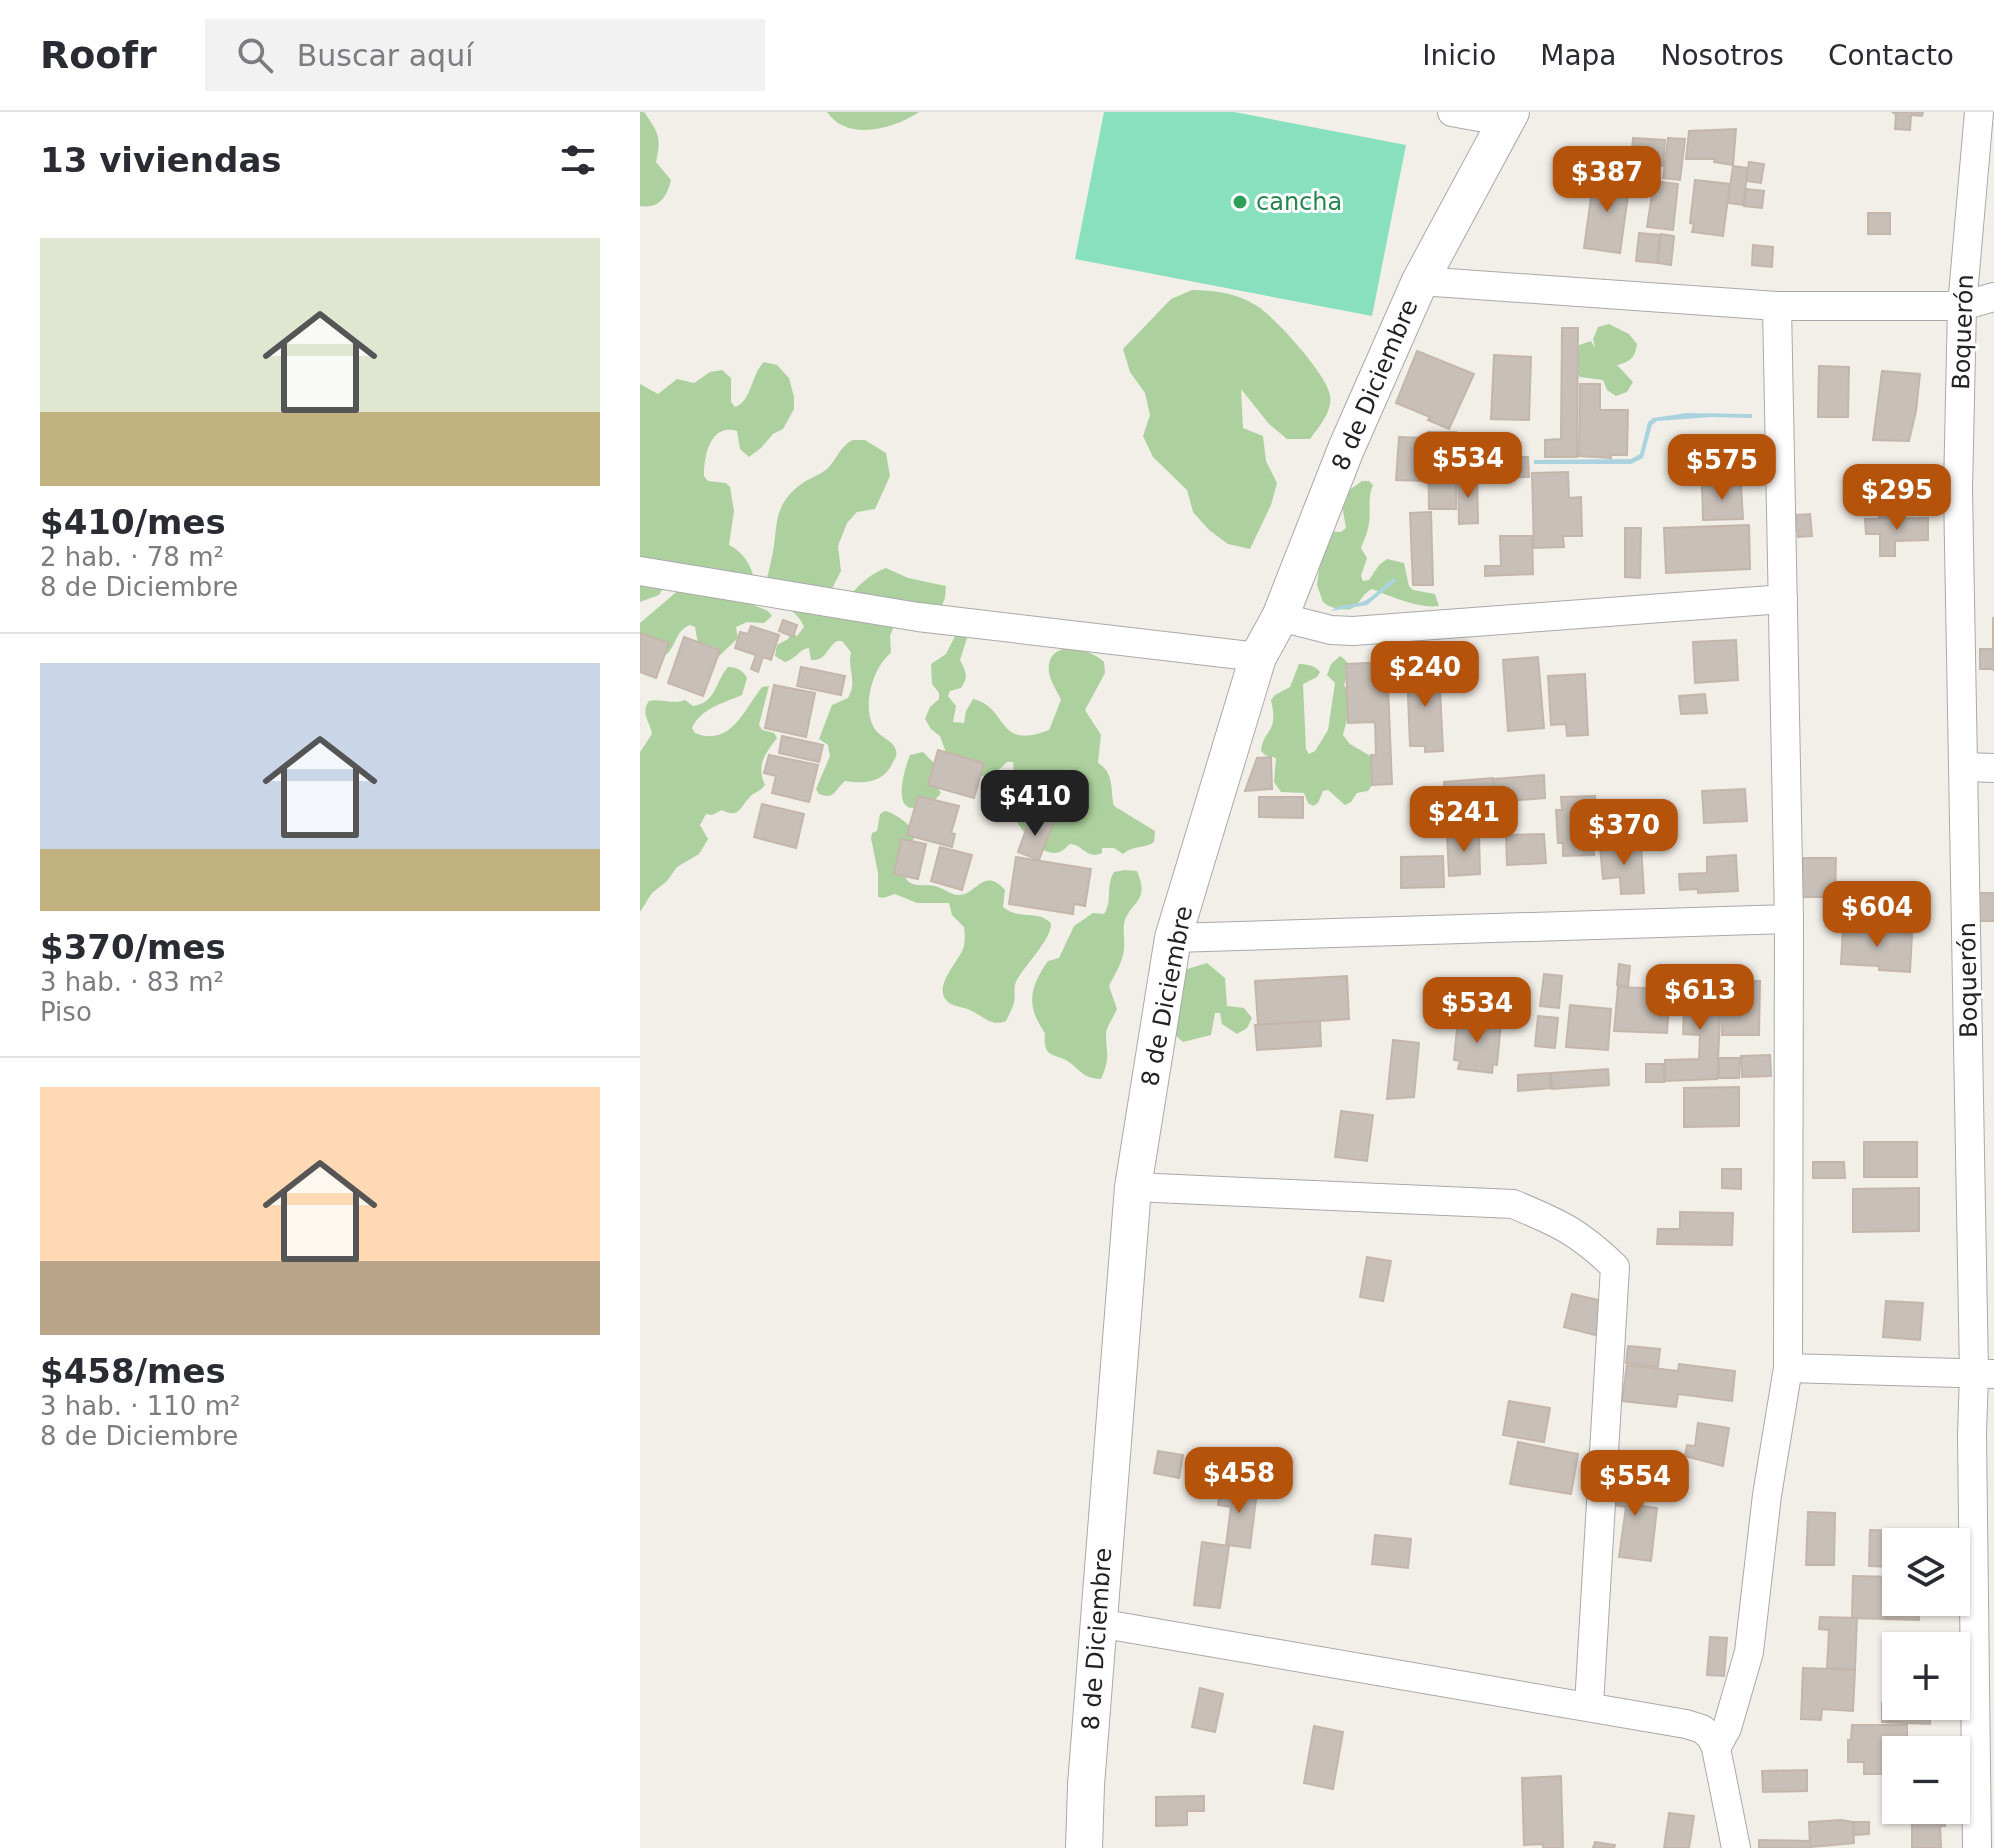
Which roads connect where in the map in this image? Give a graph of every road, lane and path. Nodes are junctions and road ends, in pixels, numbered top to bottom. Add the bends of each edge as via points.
1 (1452, 112) edge
2 (1979, 112) edge
3 (1508, 117) edge
4 (1420, 281) junction
5 (1994, 297) edge
6 (1777, 306) junction
7 (1962, 306) junction
8 (640, 571) edge
9 (1783, 599) junction
10 (1280, 617) junction
11 (1258, 657) junction
12 (1965, 767) junction
13 (1994, 768) edge
14 (1789, 919) junction
15 (1173, 938) junction
16 (1133, 1187) junction
17 (1788, 1368) junction
18 (1984, 1374) edge
19 (1098, 1623) junction
20 (1589, 1705) junction
21 (1716, 1748) junction
22 (1084, 1848) edge
23 (1736, 1848) edge
24 (1977, 1848) edge

1 - 3 street
2 - 7 street, Boquerón
3 - 4 street, 8 de Diciembre
4 - 6 street
4 - 10 street, 8 de Diciembre
5 - 7 street
6 - 7 street
6 - 9 street
7 - 12 street, Boquerón via 1958,489
8 - 11 street via 918,617
9 - 10 street via 1353,631
9 - 14 street
10 - 11 street, 8 de Diciembre
11 - 15 street, 8 de Diciembre
12 - 13 street
12 - 18 street, Boquerón
14 - 15 street
14 - 17 street
15 - 16 street, 8 de Diciembre
16 - 19 street, 8 de Diciembre
16 - 20 street via 1513,1204 1564,1225 1615,1267
17 - 18 street
17 - 21 street via 1749,1652
18 - 24 street, Boquerón via 1972,1434
19 - 20 street
19 - 22 street, 8 de Diciembre
20 - 21 street via 1702,1729
21 - 23 street

